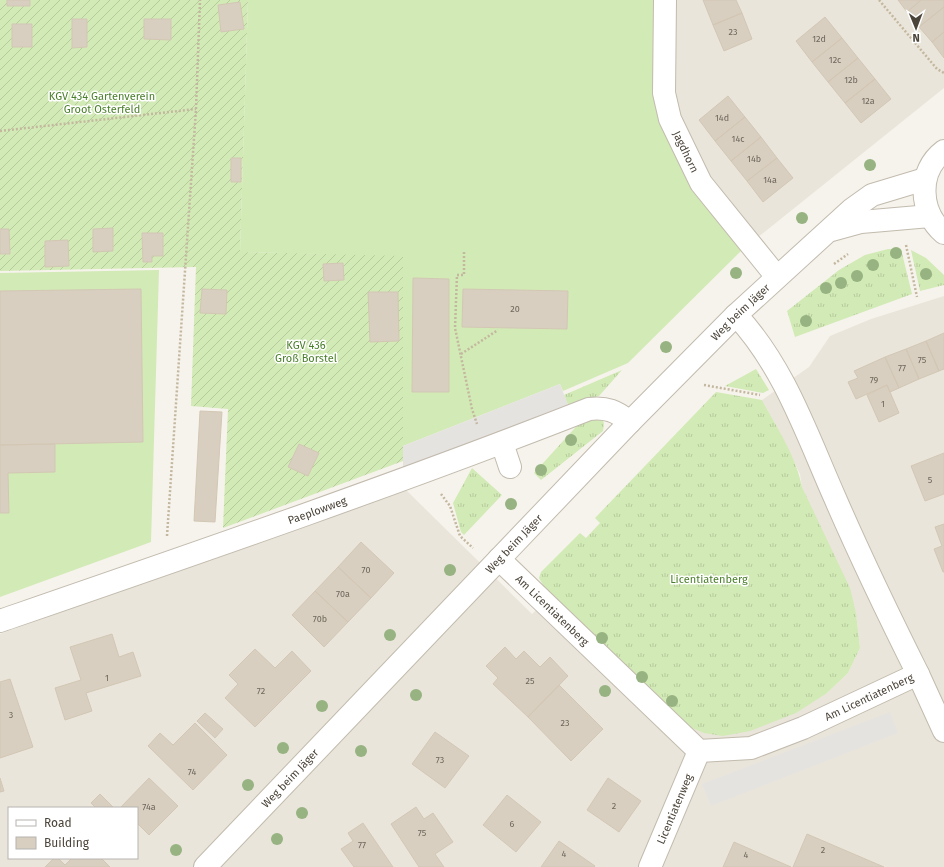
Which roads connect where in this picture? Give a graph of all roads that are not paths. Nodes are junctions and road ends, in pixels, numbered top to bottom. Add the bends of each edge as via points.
1 (664, 0) edge
2 (944, 150) edge
3 (925, 179) junction
4 (930, 216) junction
5 (831, 230) junction
6 (944, 233) edge
7 (777, 277) junction
8 (736, 315) junction
9 (630, 422) junction
10 (494, 446) junction
11 (510, 467) dead end
12 (495, 563) junction
13 (0, 621) edge
14 (918, 674) junction
15 (944, 731) edge
16 (699, 751) junction
17 (205, 867) edge
18 (650, 867) edge

1 - 7 street, Jagdhorn via 664,94 670,119 701,183
2 - 3 street via 930,167
3 - 4 street via 924,199
3 - 5 street, Weg beim Jäger via 872,196 851,210
4 - 5 street, Weg beim Jäger via 861,222
4 - 6 street
5 - 7 street, Weg beim Jäger
7 - 8 street, Weg beim Jäger
8 - 9 street, Weg beim Jäger
8 - 14 street, Am Licentiatenberg via 768,354 792,401 871,580
9 - 10 street, Paeplowweg via 608,408 589,409
9 - 12 street, Weg beim Jäger
10 - 11 street
10 - 13 street, Paeplowweg via 165,565
12 - 16 street, Am Licentiatenberg
12 - 17 street, Weg beim Jäger
14 - 15 street
14 - 16 street, Am Licentiatenberg via 803,728 752,748
16 - 18 street, Licentiatenweg

